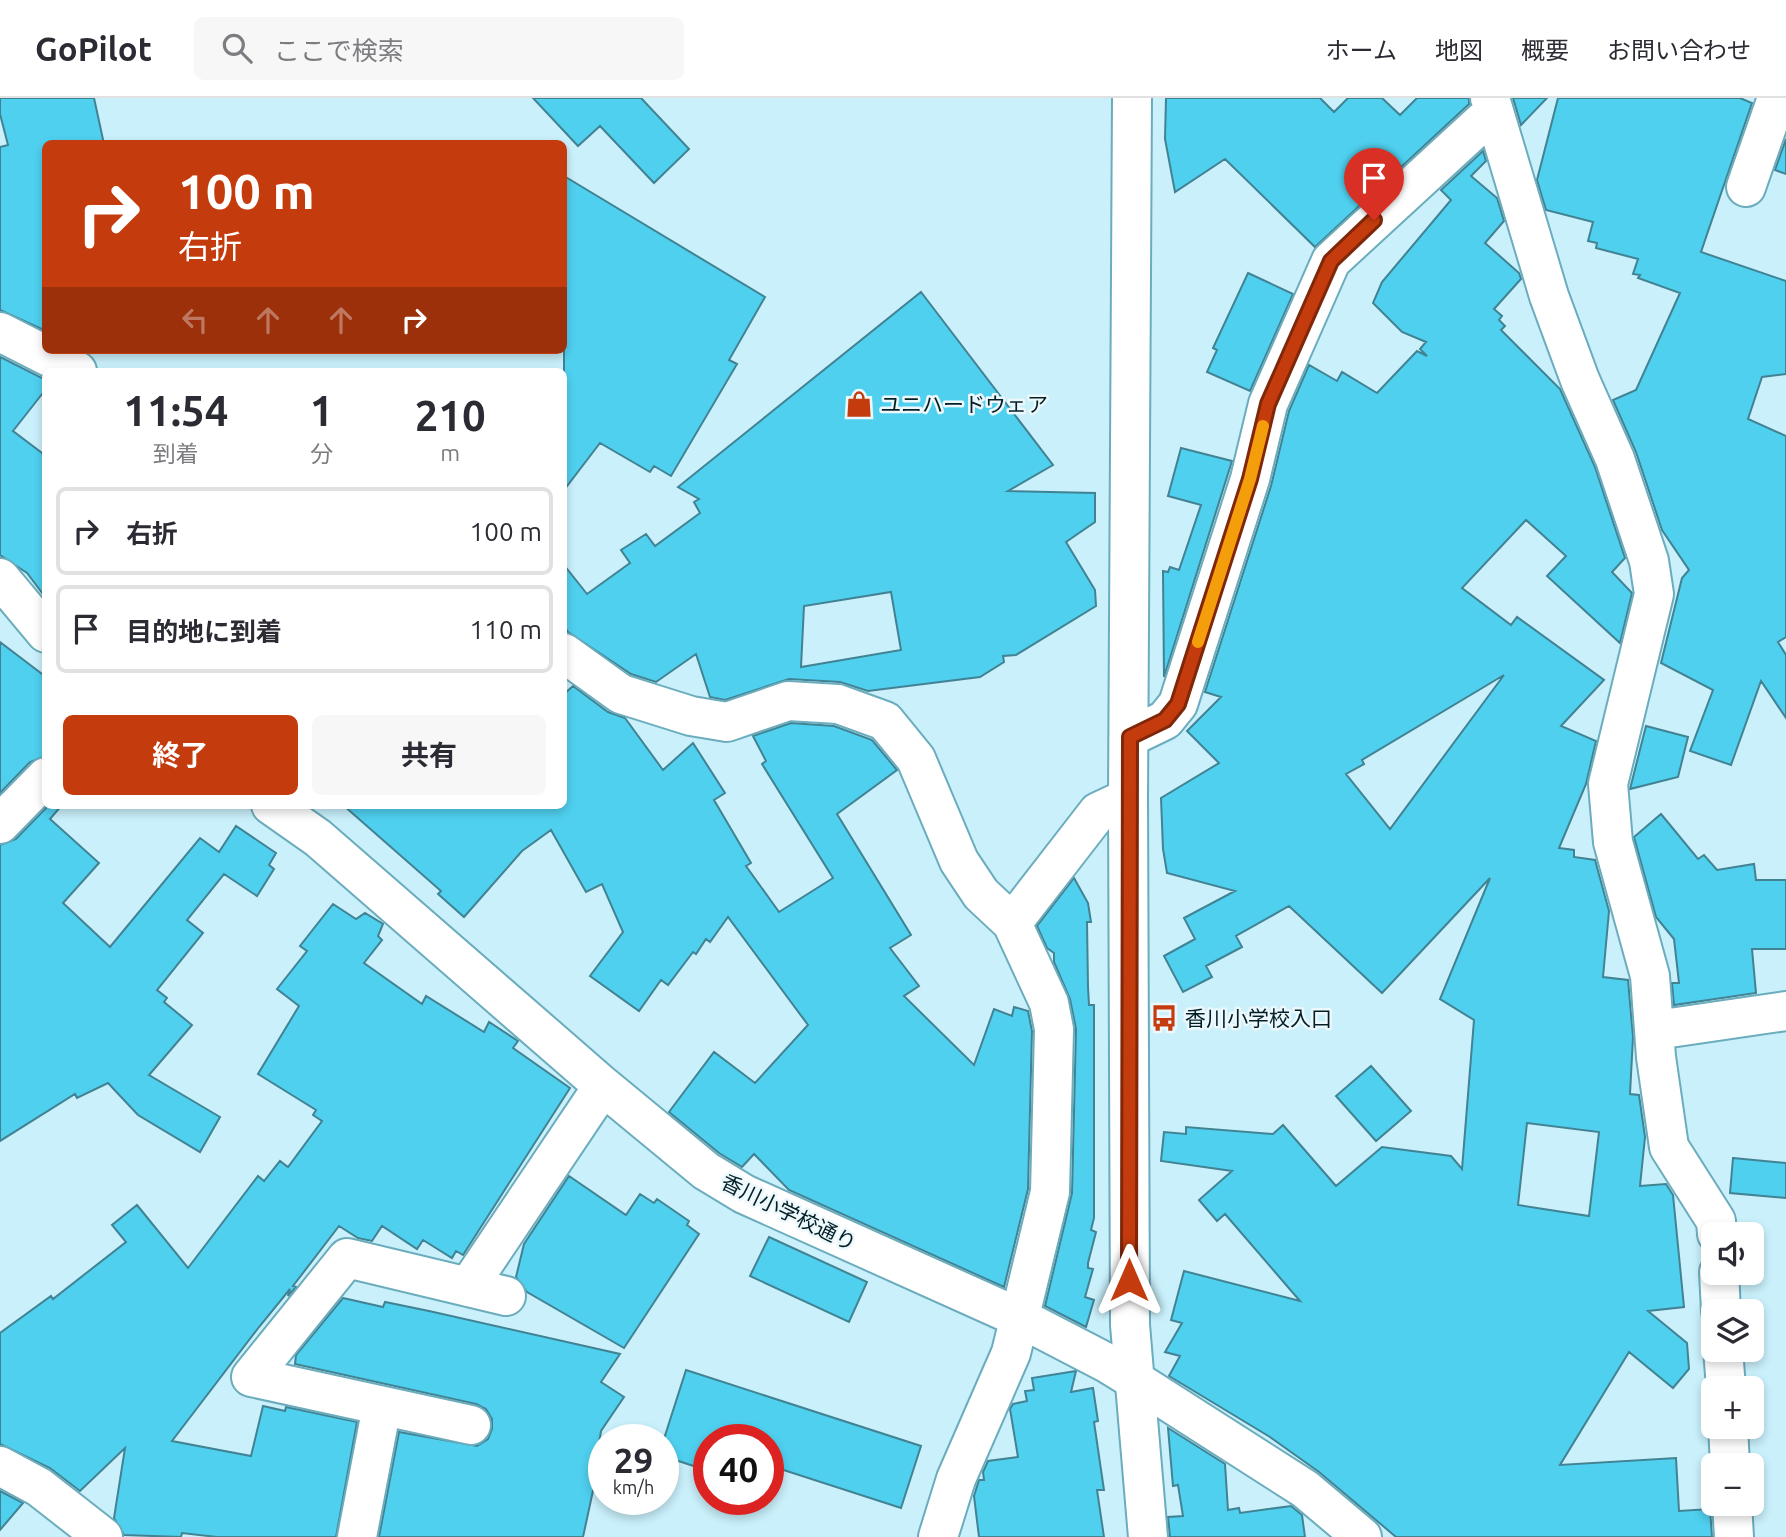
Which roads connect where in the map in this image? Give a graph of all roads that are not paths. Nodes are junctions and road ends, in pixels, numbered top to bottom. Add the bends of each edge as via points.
1 (1132, 98) edge
2 (1777, 98) edge
3 (1492, 104) edge
4 (1746, 187) dead end
5 (0, 332) edge
6 (42, 353) edge
7 (43, 354) edge
8 (71, 368) edge
9 (0, 578) edge
10 (42, 628) edge
11 (567, 655) edge
12 (1130, 737) junction
13 (42, 781) edge
14 (1128, 798) junction
15 (277, 809) edge
16 (0, 824) edge
17 (1012, 923) junction
18 (1786, 1011) edge
19 (1656, 1030) junction
20 (603, 1086) junction
21 (1716, 1222) edge
22 (468, 1287) junction
23 (506, 1296) dead end
24 (1020, 1318) junction
25 (1133, 1380) junction
26 (382, 1406) junction
27 (471, 1425) dead end
28 (0, 1466) edge
29 (1733, 1516) edge
30 (1333, 1523) edge
31 (103, 1537) edge
32 (357, 1537) edge
33 (938, 1537) edge
34 (1148, 1537) edge
35 (1362, 1537) edge
36 (1734, 1537) edge

1 - 12 street
2 - 4 street
3 - 12 street via 1331,261 1268,404 1250,479 1178,704 1165,720
3 - 19 street via 1549,296 1615,459 1649,561 1654,594 1608,784 1613,842 1650,976
5 - 6 street
7 - 8 street
9 - 10 street
11 - 17 street via 621,694 691,716 727,722 788,701 838,704 885,721 916,759 959,861 981,894
12 - 14 street
13 - 16 street
14 - 17 street via 1098,812
14 - 25 street via 1129,1325
15 - 20 street, 香川小学校通り via 318,838
17 - 24 street via 1049,1003 1054,1029 1050,1192
18 - 19 street
19 - 21 street via 1669,1147
20 - 22 street
20 - 24 street, 香川小学校通り via 706,1171 744,1194
22 - 23 street
22 - 26 street via 347,1258 251,1377
24 - 25 street, 香川小学校通り
24 - 33 street via 1011,1353 956,1479
25 - 30 street, 香川小学校通り via 1294,1482
25 - 34 street
26 - 27 street
26 - 32 street
28 - 31 street via 39,1487
29 - 36 street
30 - 35 street, 香川小学校通り

